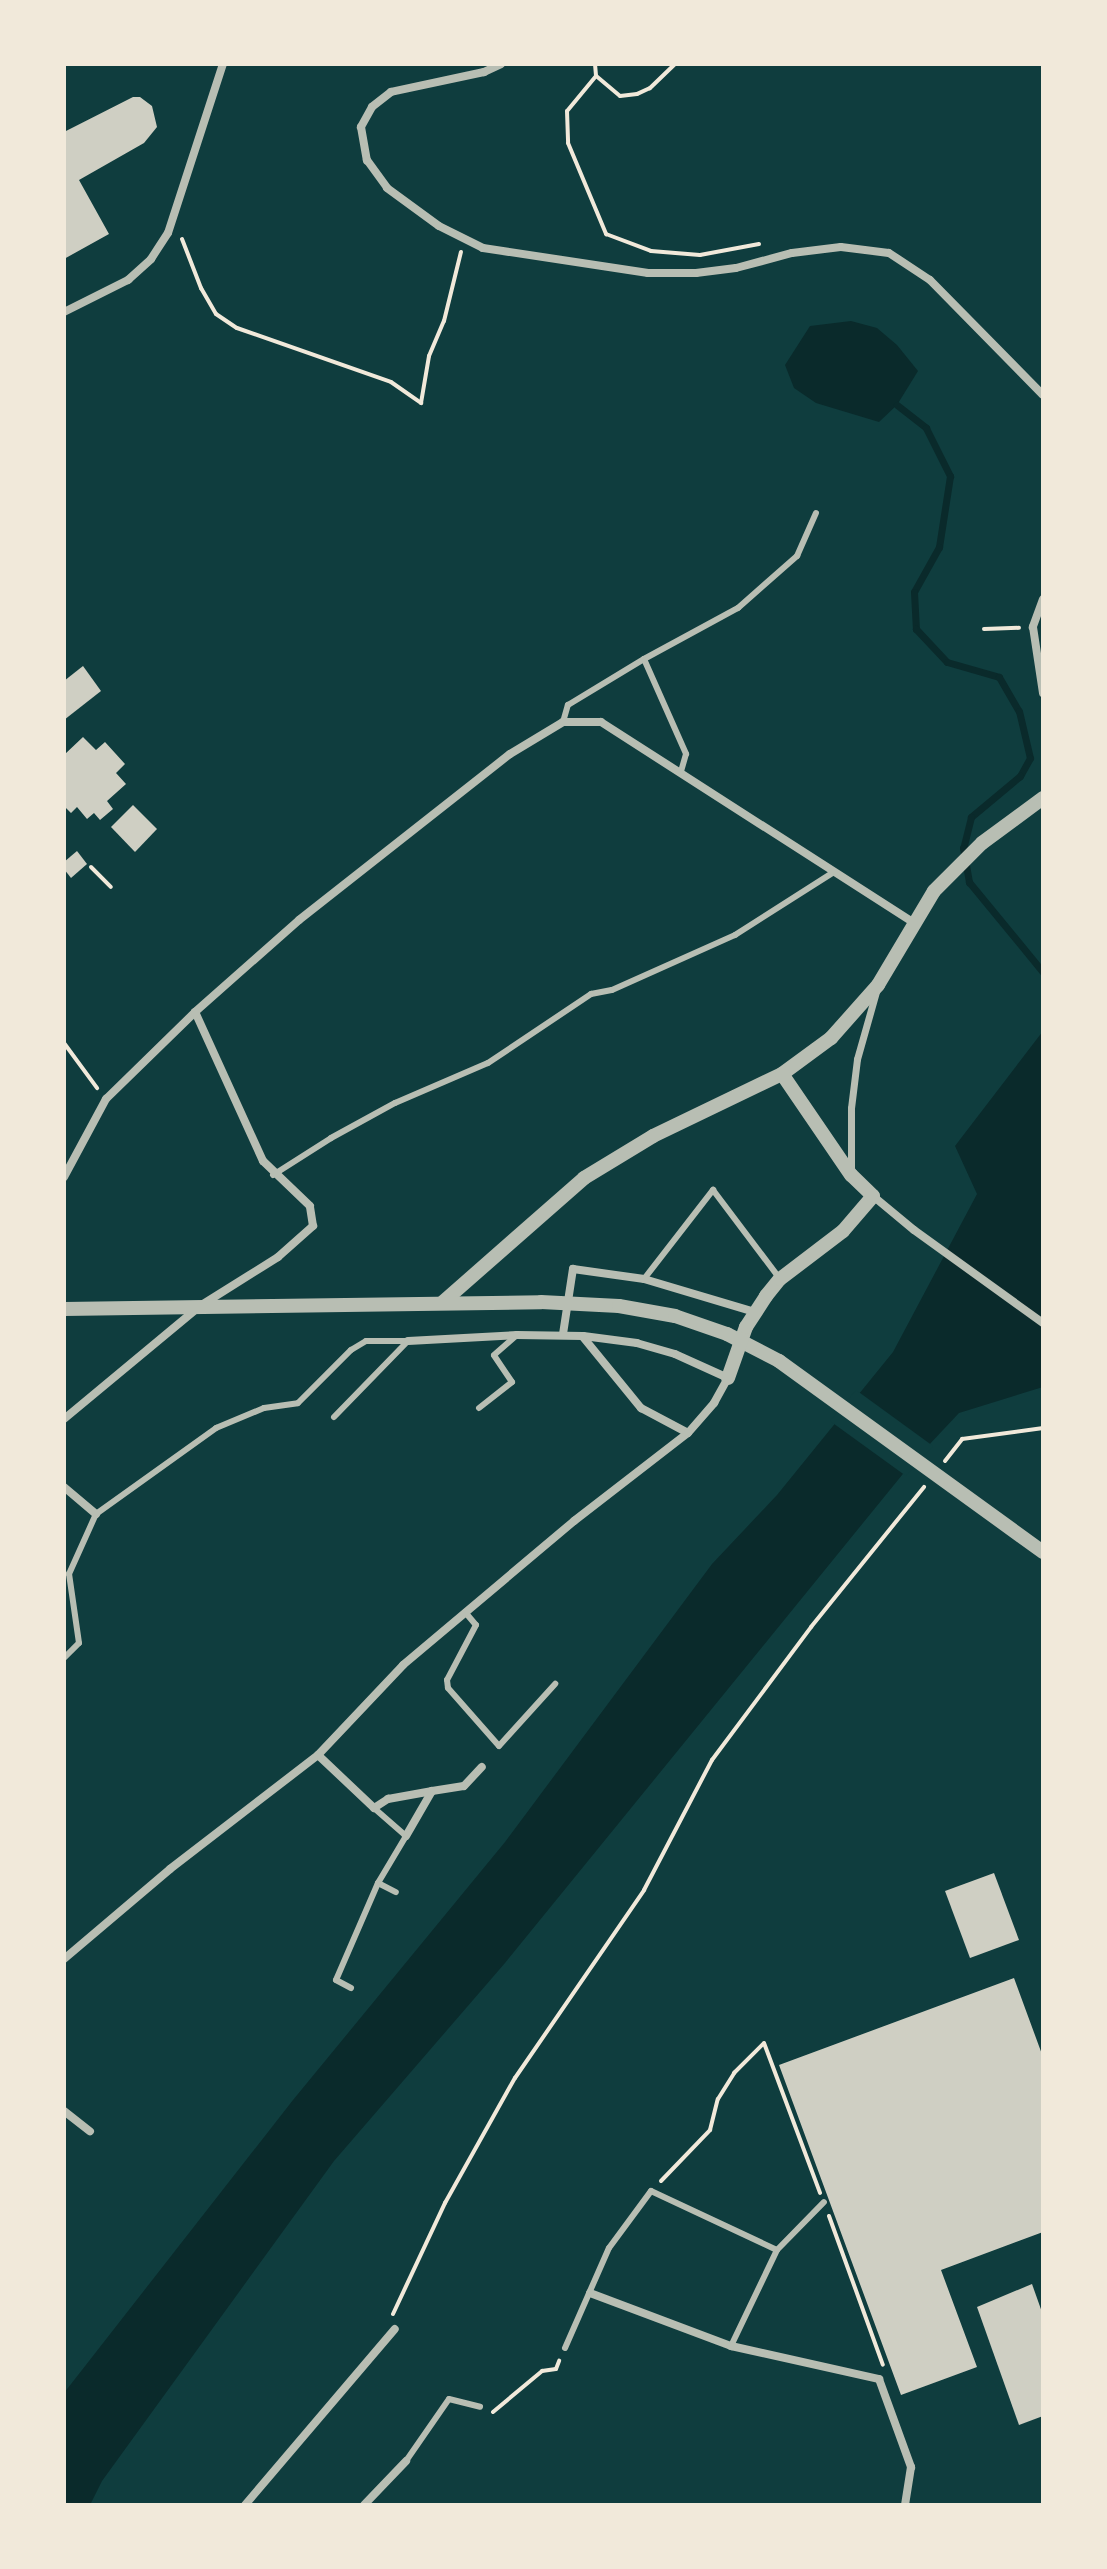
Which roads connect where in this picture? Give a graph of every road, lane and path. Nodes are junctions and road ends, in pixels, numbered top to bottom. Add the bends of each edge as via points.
1 (223, 64) edge
2 (501, 64) edge
3 (595, 64) edge
4 (675, 64) edge
5 (596, 76) junction
6 (761, 244) dead end
7 (188, 258) dead end
8 (457, 268) dead end
9 (64, 312) edge
10 (1043, 395) edge
11 (816, 513) dead end
12 (1043, 599) edge
13 (1033, 627) junction
14 (984, 629) dead end
15 (644, 659) junction
16 (1043, 693) edge
17 (563, 722) junction
18 (681, 772) junction
19 (1043, 798) edge
20 (91, 867) dead end
21 (834, 872) junction
22 (111, 887) dead end
23 (913, 922) junction
24 (878, 985) junction
25 (195, 1012) junction
26 (64, 1043) edge
27 (782, 1074) junction
28 (106, 1099) junction
29 (273, 1175) junction
30 (851, 1175) junction
31 (64, 1177) edge
32 (873, 1196) junction
33 (644, 1279) junction
34 (780, 1279) junction
35 (443, 1302) junction
36 (200, 1306) junction
37 (64, 1309) edge
38 (755, 1312) junction
39 (1043, 1323) edge
40 (563, 1334) junction
41 (517, 1335) junction
42 (583, 1336) junction
43 (408, 1341) junction
44 (728, 1378) junction
45 (479, 1408) dead end
46 (334, 1417) dead end
47 (64, 1419) edge
48 (1043, 1428) edge
49 (688, 1433) junction
50 (943, 1463) dead end
51 (925, 1486) dead end
52 (64, 1487) edge
53 (96, 1514) junction
54 (1043, 1552) edge
55 (465, 1612) junction
56 (64, 1658) edge
57 (555, 1684) dead end
58 (318, 1755) junction
59 (482, 1767) dead end
60 (432, 1791) junction
61 (374, 1808) junction
62 (406, 1836) junction
63 (378, 1883) junction
64 (396, 1892) dead end
65 (64, 1959) edge
66 (351, 1988) dead end
67 (64, 2111) edge
68 (90, 2131) dead end
69 (651, 2191) junction
70 (824, 2202) junction
71 (777, 2250) junction
72 (590, 2293) junction
73 (395, 2329) joint
74 (731, 2346) junction
75 (565, 2348) joint
76 (879, 2379) junction
77 (480, 2407) joint
78 (406, 2461) joint
79 (245, 2505) edge
80 (364, 2505) edge
81 (905, 2505) edge

1 - 9 street via 168,233 128,280
2 - 10 street via 391,92 372,107 361,127 367,160 387,188 439,226 483,248 648,273 736,268 841,247 889,253 930,280
3 - 5 path
4 - 5 path via 637,94 620,96
5 - 6 path via 567,111 568,143 606,234 651,251 700,255
7 - 8 path via 216,314 237,328 391,382 421,403 429,356
11 - 15 lane via 797,556 738,608
12 - 13 street
13 - 14 path
13 - 16 street
15 - 17 lane via 568,705
15 - 18 lane via 686,754
17 - 18 street via 601,722
17 - 25 street via 510,754 311,910
18 - 21 street
19 - 23 street via 977,849 934,891
20 - 22 path
21 - 23 street
21 - 29 lane via 735,935 612,990 591,994 488,1063 395,1103
23 - 24 street
24 - 27 street via 831,1038
24 - 30 street via 857,1059
25 - 28 street
25 - 29 street
26 - 28 path
27 - 30 street
27 - 35 street via 606,1163
28 - 31 street
29 - 36 street via 310,1206 313,1226 278,1257
30 - 32 street
32 - 34 street via 843,1231
32 - 39 street
33 - 34 lane via 713,1190
33 - 38 street
33 - 40 street via 573,1269
34 - 38 street
35 - 36 street
35 - 54 street via 619,1306 727,1334 779,1361
36 - 37 street
36 - 47 street
38 - 44 street
40 - 41 street
40 - 42 street
41 - 43 street
41 - 45 lane via 494,1355 512,1382
42 - 44 street via 675,1354
42 - 49 street via 641,1408
43 - 46 lane
43 - 53 lane via 366,1341 298,1403 264,1408 216,1428
44 - 49 street
48 - 50 path via 962,1439
49 - 55 street
51 - 73 path via 712,1760 644,1890 515,2078 445,2203 391,2317
52 - 53 street
53 - 56 lane via 69,1574 79,1643
55 - 57 lane via 476,1625 447,1680 448,1688 499,1746
55 - 58 street via 403,1665
58 - 61 street
58 - 65 street
59 - 60 street via 464,1786
60 - 61 street via 388,1799
60 - 62 street
61 - 62 lane
62 - 63 lane
63 - 64 lane
63 - 66 lane via 336,1980
67 - 68 street
69 - 70 path via 710,2130 726,2086 764,2043
69 - 71 lane
69 - 72 lane via 609,2248
70 - 71 lane
70 - 76 path via 884,2369
71 - 74 lane
72 - 74 street
72 - 75 lane
73 - 79 street
74 - 76 street
75 - 77 path via 556,2369 542,2371 494,2412
76 - 81 street via 911,2467
77 - 78 lane via 449,2399
78 - 80 street

